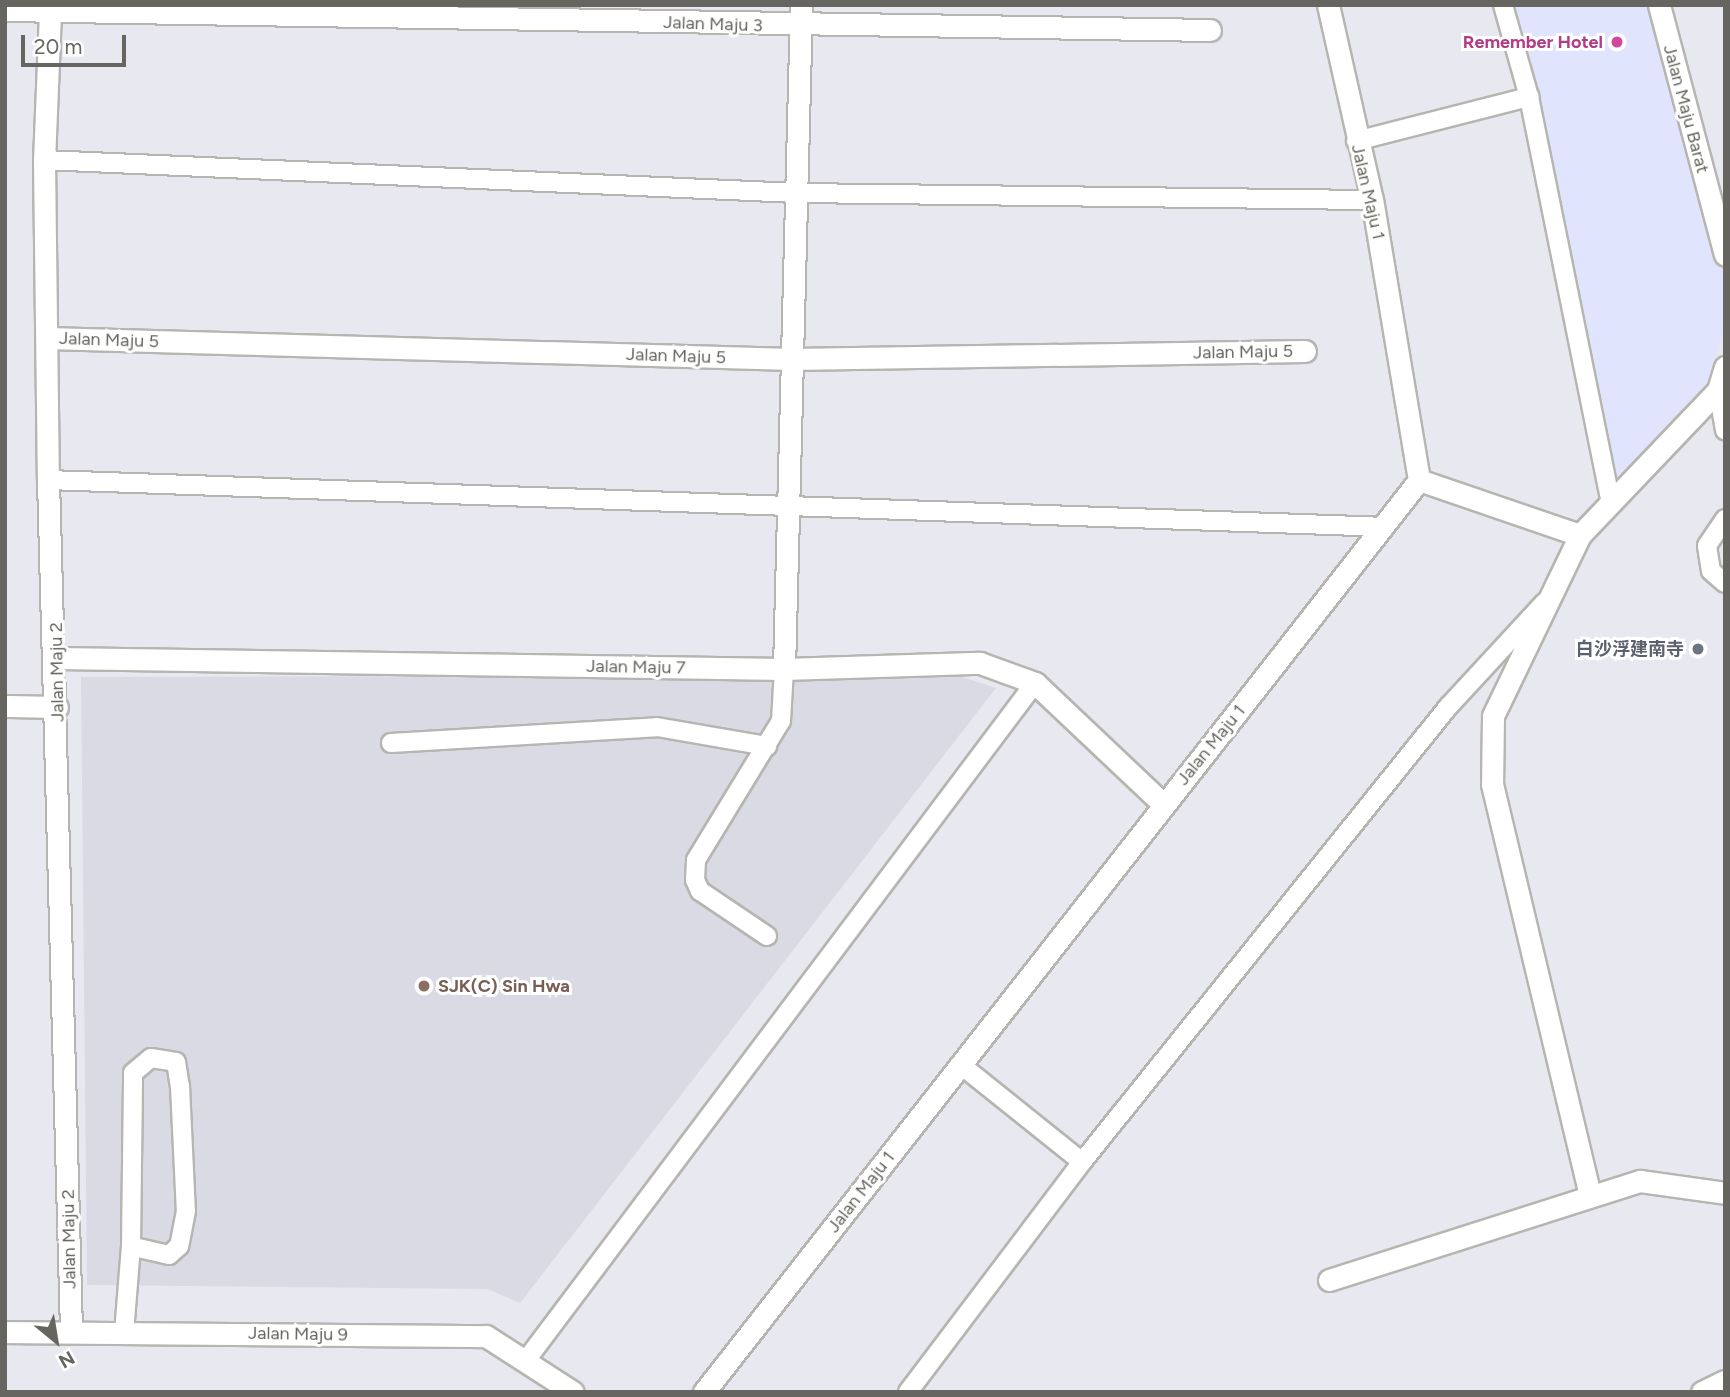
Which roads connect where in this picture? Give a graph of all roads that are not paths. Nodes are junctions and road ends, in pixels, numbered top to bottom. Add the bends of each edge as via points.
1 (801, 5) edge
2 (1328, 5) edge
3 (1503, 5) edge
4 (1659, 5) edge
5 (342, 9) edge
6 (5, 10) edge
7 (50, 12) junction
8 (801, 27) junction
9 (1210, 30) dead end
10 (1530, 97) junction
11 (1356, 141) junction
12 (44, 160) junction
13 (796, 193) junction
14 (1372, 200) junction
15 (1725, 254) edge
16 (48, 338) junction
17 (1305, 351) dead end
18 (792, 359) junction
19 (1725, 367) edge
20 (1717, 390) junction
21 (1725, 430) edge
22 (48, 480) junction
23 (1419, 480) junction
24 (1611, 504) junction
25 (788, 509) junction
26 (1725, 519) edge
27 (1384, 527) junction
28 (1580, 535) junction
29 (1725, 583) edge
30 (1556, 590) junction
31 (57, 658) junction
32 (784, 669) junction
33 (1035, 683) junction
34 (5, 706) edge
35 (57, 707) junction
36 (391, 743) dead end
37 (767, 746) junction
38 (1163, 804) junction
39 (766, 936) dead end
40 (961, 1065) junction
41 (1082, 1162) junction
42 (1725, 1193) edge
43 (1590, 1195) junction
44 (131, 1247) junction
45 (1329, 1280) dead end
46 (5, 1332) edge
47 (71, 1332) junction
48 (124, 1333) junction
49 (527, 1359) junction
50 (1725, 1381) edge
51 (573, 1392) edge
52 (704, 1392) edge
53 (908, 1392) edge
54 (1702, 1392) edge

1 - 8 street
2 - 11 street, Jalan Maju 1
3 - 10 lane
4 - 15 street, Jalan Maju Barat
5 - 7 street, Jalan Maju 3
5 - 8 street, Jalan Maju 3
6 - 7 street, Jalan Maju 3
7 - 12 street, Jalan Maju 2
8 - 9 street, Jalan Maju 3
8 - 13 street
10 - 11 lane
10 - 24 lane
11 - 14 street, Jalan Maju 1
12 - 13 lane
12 - 16 street, Jalan Maju 2
13 - 14 lane
13 - 18 street
14 - 23 street, Jalan Maju 1
16 - 18 street, Jalan Maju 5
16 - 22 street, Jalan Maju 2
17 - 18 street, Jalan Maju 5
18 - 25 street
19 - 20 street
20 - 21 lane
20 - 24 street
22 - 25 lane
22 - 31 street, Jalan Maju 2
23 - 27 street, Jalan Maju 1
23 - 28 street
24 - 28 street
25 - 27 lane
25 - 32 street
26 - 29 lane via 1707,546 1711,571
27 - 38 street, Jalan Maju 1
28 - 30 street
30 - 41 lane via 1448,707
30 - 43 street via 1493,716 1492,784
31 - 32 street, Jalan Maju 7
31 - 35 street, Jalan Maju 2
32 - 33 street, Jalan Maju 7 via 980,663
32 - 37 lane via 780,721
33 - 38 street, Jalan Maju 7
33 - 49 lane
34 - 35 street
35 - 47 street, Jalan Maju 2
36 - 37 lane via 657,727
37 - 39 lane via 696,860 695,880 700,891
38 - 40 street, Jalan Maju 1
40 - 41 lane
40 - 52 street, Jalan Maju 1
41 - 53 lane
42 - 43 street via 1640,1181
43 - 45 street
44 - 44 lane via 133,1073 151,1058 176,1062 186,1211 179,1246 169,1255
44 - 48 lane
46 - 47 street, Jalan Maju 9
47 - 48 street, Jalan Maju 9
48 - 49 street, Jalan Maju 9 via 486,1336
49 - 51 street, Jalan Maju 9
50 - 54 street

